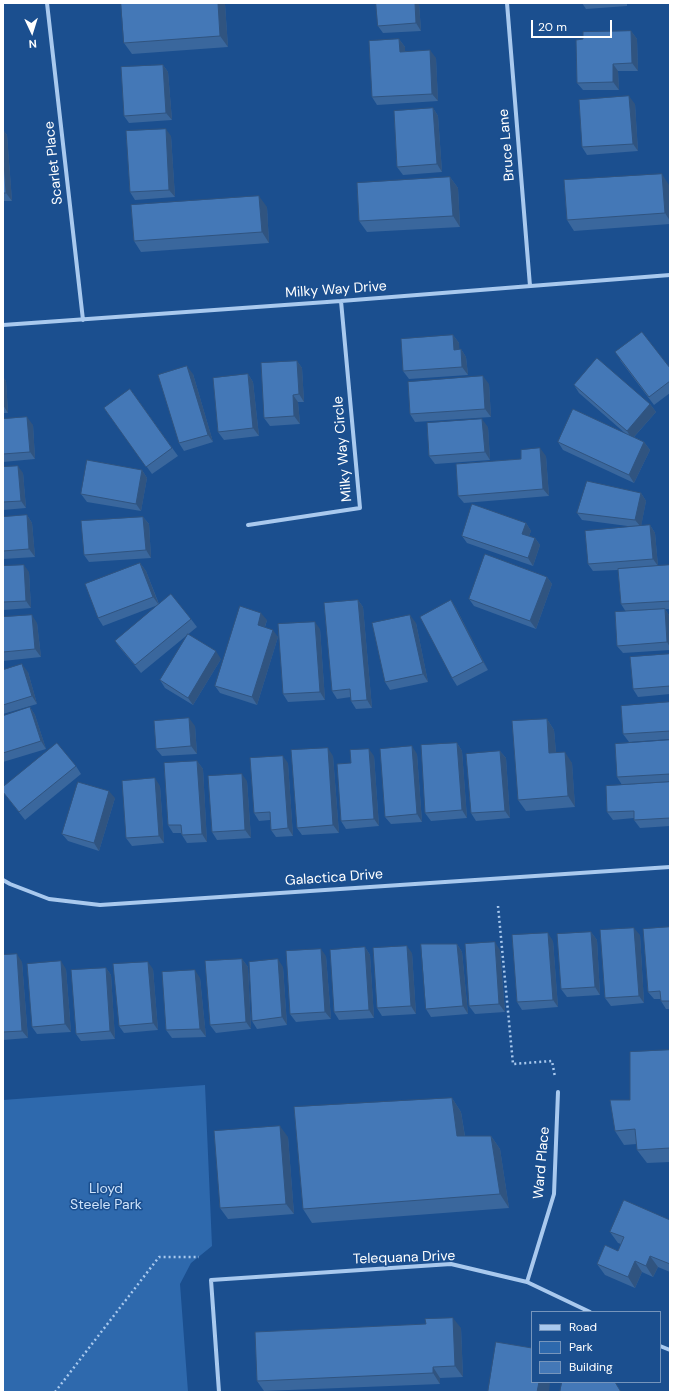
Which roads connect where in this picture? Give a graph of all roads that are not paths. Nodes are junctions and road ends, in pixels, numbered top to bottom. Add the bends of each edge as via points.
1 (47, 3) edge
2 (507, 3) edge
3 (670, 275) edge
4 (530, 286) junction
5 (341, 301) junction
6 (83, 320) junction
7 (3, 325) edge
8 (248, 525) dead end
9 (670, 867) edge
10 (3, 880) edge
11 (558, 1092) road end
12 (527, 1282) junction
13 (588, 1311) edge
14 (219, 1392) edge

1 - 6 street, Scarlet Place
2 - 4 street, Bruce Lane
3 - 4 street, Milky Way Drive
4 - 5 street, Milky Way Drive
5 - 6 street, Milky Way Drive
5 - 8 street, Milky Way Circle via 360,508
6 - 7 street, Milky Way Drive
9 - 10 street, Galactica Drive via 100,905 49,899
11 - 12 street, Ward Place via 554,1194
12 - 13 street, Telequana Drive
12 - 14 street, Telequana Drive via 451,1264 211,1280

